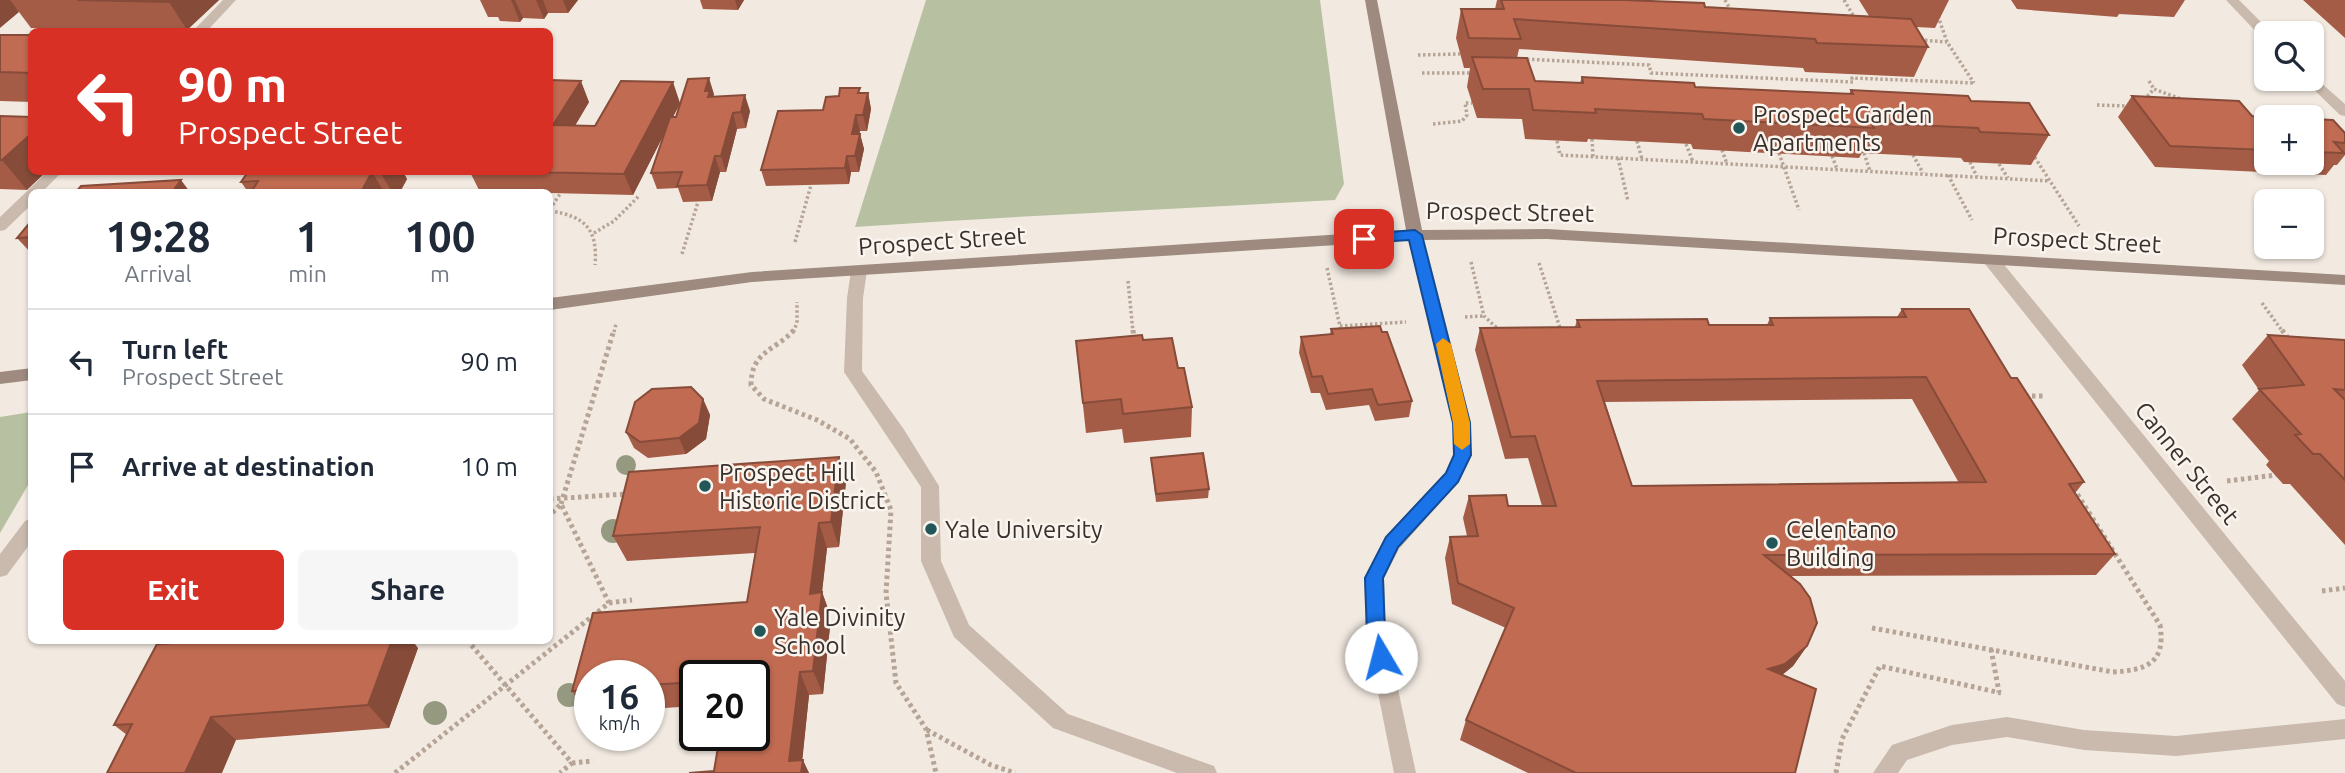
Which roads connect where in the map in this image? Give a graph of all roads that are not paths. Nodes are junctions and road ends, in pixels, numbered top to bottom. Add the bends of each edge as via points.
1 (230, 0) edge
2 (1371, 0) edge
3 (2232, 0) edge
4 (2254, 22) edge
5 (202, 28) edge
6 (2323, 91) edge
7 (2345, 112) edge
8 (52, 175) edge
9 (38, 189) edge
10 (28, 199) edge
11 (0, 226) edge
12 (1415, 235) junction
13 (1991, 260) junction
14 (859, 271) junction
15 (2345, 280) edge
16 (553, 304) edge
17 (28, 374) edge
18 (0, 378) edge
19 (28, 531) edge
20 (0, 569) edge
21 (2345, 697) edge
22 (2345, 729) edge
23 (1206, 773) edge
24 (1405, 773) edge
25 (1884, 773) edge

1 - 5 street
2 - 12 main road
3 - 4 street
6 - 7 street
8 - 9 street
10 - 11 street
12 - 13 main road, Prospect Street via 1547,234
12 - 14 main road, Prospect Street
12 - 24 street via 1462,423 1462,455 1452,477 1392,542 1374,578 1376,634
13 - 15 main road, Prospect Street
13 - 21 street, Canner Street
14 - 16 main road, Prospect Street via 752,277
14 - 23 street via 853,372 930,486 931,561 961,631 1061,720
17 - 18 main road
19 - 20 street
22 - 25 street via 2176,746 2084,740 2007,727 1952,735 1900,752

